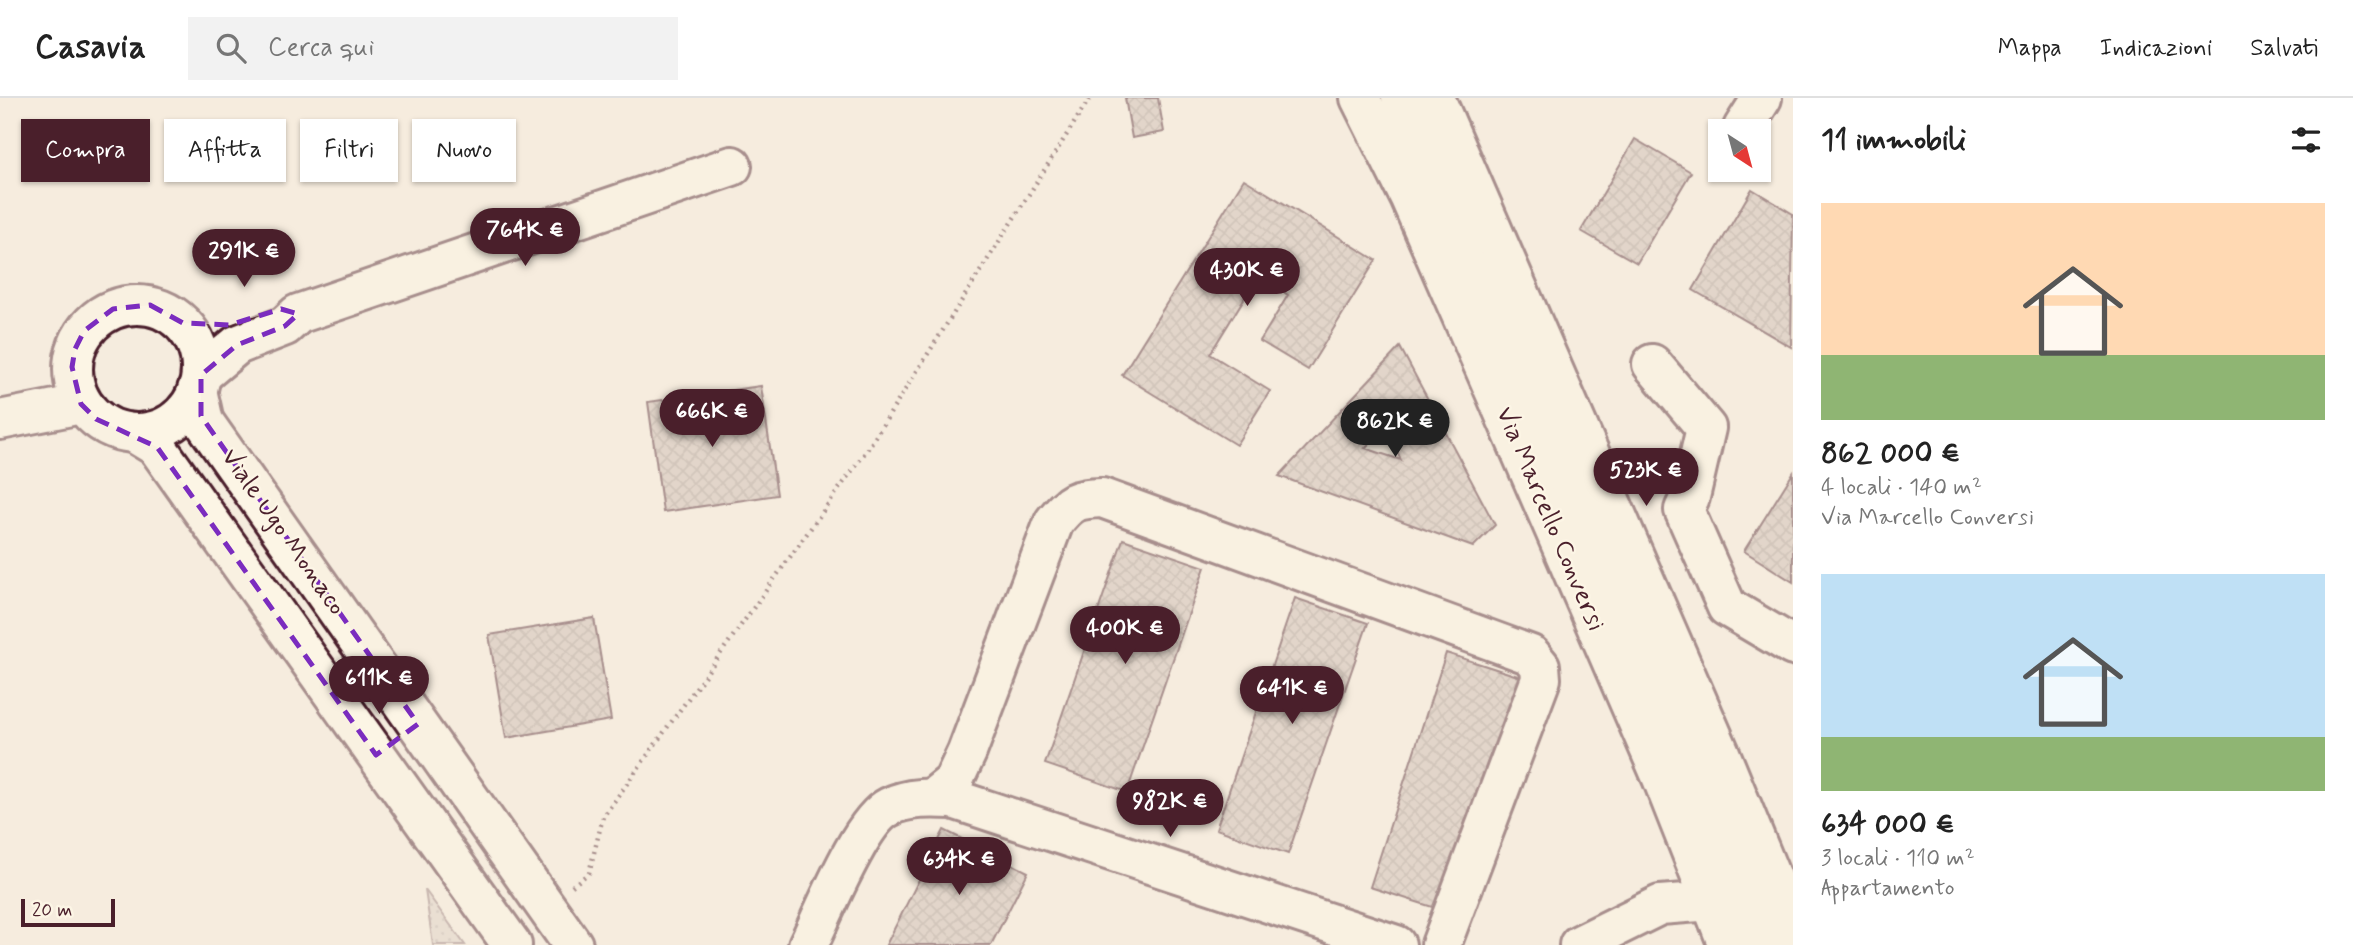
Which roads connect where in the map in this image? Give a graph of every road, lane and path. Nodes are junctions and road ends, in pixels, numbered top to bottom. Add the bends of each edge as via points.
1 (1090, 98) edge
2 (1360, 98) edge
3 (1401, 98) edge
4 (1435, 98) edge
5 (732, 166) dead end
6 (298, 313) junction
7 (183, 323) junction
8 (1651, 364) dead end
9 (199, 382) junction
10 (81, 404) junction
11 (0, 420) edge
12 (134, 433) junction
13 (1793, 646) edge
14 (418, 724) junction
15 (376, 755) junction
16 (933, 799) junction
17 (563, 893) dead end
18 (1712, 901) junction
19 (1793, 943) edge
20 (512, 945) edge
21 (573, 945) edge
22 (808, 945) edge
23 (1334, 945) edge
24 (1396, 945) edge
25 (1441, 945) edge
26 (1579, 945) edge
27 (1728, 945) edge
28 (1762, 945) edge

1 - 17 path via 867,450 603,817 589,873
2 - 18 street, Via Marcello Conversi via 1433,249
3 - 28 street, Via Marcello Conversi via 1644,654
4 - 19 street via 1720,753
5 - 6 street
6 - 7 street via 281,309 229,325
6 - 9 street via 285,326 237,345
7 - 9 street via 200,356
7 - 10 street via 150,305 131,304 97,318 83,331 75,349 72,367
8 - 13 street via 1706,428 1684,510 1727,607
9 - 12 street via 187,408 173,422
9 - 14 street, Viale Ugo Monaco via 204,422
10 - 11 street
10 - 12 street via 105,424
12 - 15 street, Viale Ugo Monaco via 157,447
14 - 15 street
14 - 21 street, Viale Ugo Monaco
15 - 20 street, Viale Ugo Monaco
16 - 22 street via 888,807 867,824
16 - 23 street
16 - 24 street via 953,799
16 - 25 street via 953,782 967,752 1054,522 1068,505 1102,498 1531,655 1540,666 1541,679
18 - 26 street via 1660,905
18 - 27 street, Via Marcello Conversi

